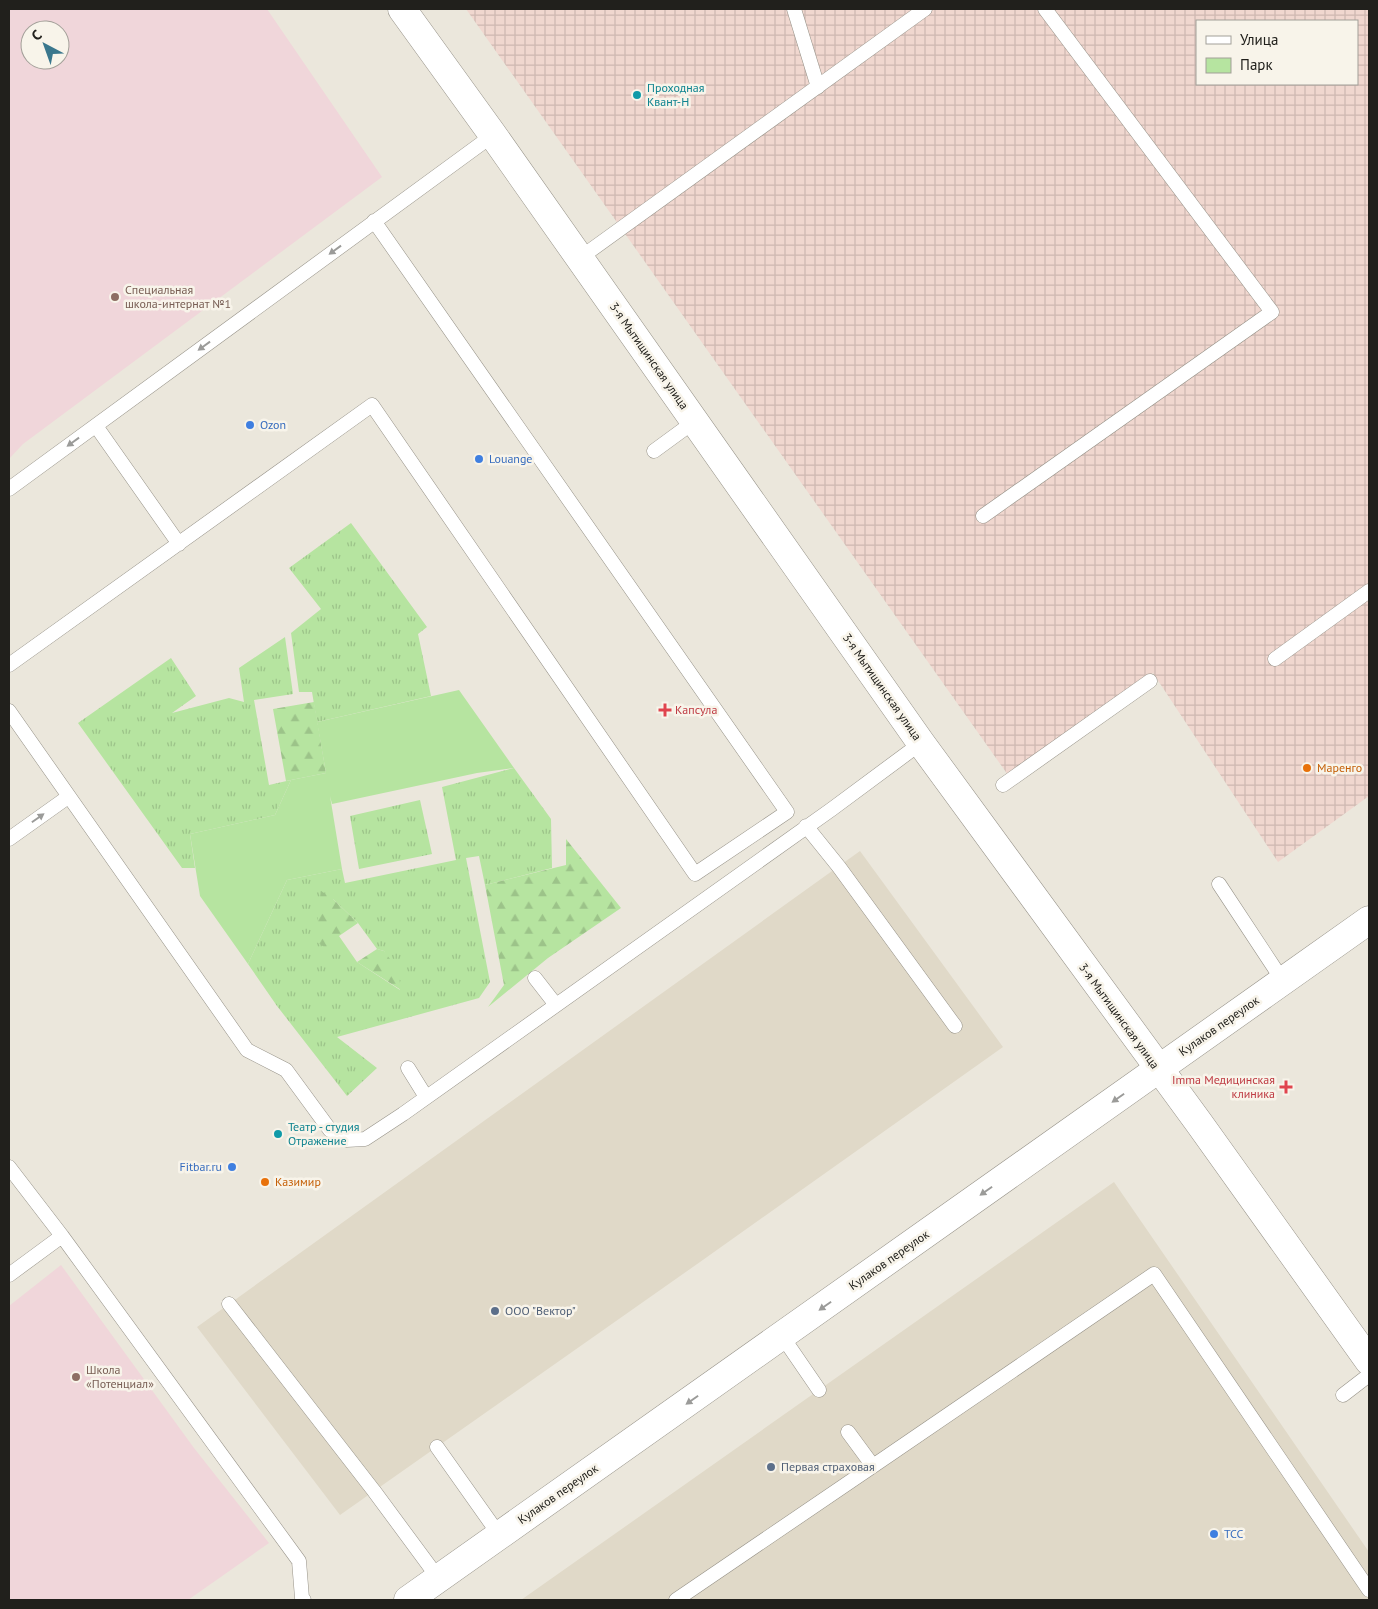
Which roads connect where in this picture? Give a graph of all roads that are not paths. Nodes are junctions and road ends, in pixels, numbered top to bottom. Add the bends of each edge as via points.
1 (402, 9) edge
2 (794, 9) edge
3 (925, 9) edge
4 (1045, 9) edge
5 (818, 87) junction
6 (493, 135) junction
7 (374, 221) junction
8 (580, 258) junction
9 (695, 421) junction
10 (96, 426) junction
11 (654, 451) dead end
12 (9, 489) edge
13 (983, 516) dead end
14 (179, 544) junction
15 (1369, 591) edge
16 (1275, 658) dead end
17 (9, 665) edge
18 (1150, 681) dead end
19 (9, 711) edge
20 (921, 743) junction
21 (1003, 785) dead end
22 (68, 797) junction
23 (806, 826) junction
24 (9, 839) edge
25 (1219, 884) dead end
26 (1369, 920) edge
27 (535, 978) dead end
28 (1283, 981) junction
29 (556, 1005) junction
30 (955, 1026) dead end
31 (408, 1068) dead end
32 (1158, 1069) junction
33 (426, 1097) junction
34 (9, 1167) edge
35 (62, 1236) junction
36 (9, 1275) edge
37 (229, 1304) dead end
38 (782, 1336) junction
39 (1369, 1361) edge
40 (1369, 1375) edge
41 (819, 1390) dead end
42 (1343, 1395) dead end
43 (848, 1432) dead end
44 (437, 1447) dead end
45 (872, 1466) junction
46 (500, 1536) junction
47 (439, 1579) junction
48 (1369, 1590) edge
49 (304, 1600) edge
50 (408, 1600) edge
51 (676, 1600) edge

1 - 6 street, 3-я Мытищинская улица
2 - 5 lane
3 - 5 lane
4 - 13 lane via 1272,312
5 - 8 lane
6 - 7 lane
6 - 8 street, 3-я Мытищинская улица
7 -> 10 lane
7 - 14 lane via 787,812 695,874 372,405
8 - 9 street, 3-я Мытищинская улица
9 - 11 lane
9 - 20 street, 3-я Мытищинская улица
10 -> 12 lane
10 - 14 lane
14 - 17 lane
15 - 16 lane
18 - 21 lane
19 - 22 lane
20 - 23 lane
20 - 32 street, 3-я Мытищинская улица
24 -> 22 lane
22 - 33 lane via 247,1050 286,1070 330,1130 346,1140 365,1139
23 - 29 lane
23 - 30 lane
25 - 28 lane
26 - 28 street, Кулаков переулок
27 - 29 lane
28 - 32 street, Кулаков переулок
29 - 33 lane
31 - 33 lane
32 -> 38 street, Кулаков переулок
32 - 39 street, 3-я Мытищинская улица
34 - 35 lane
35 - 36 lane
35 - 49 lane via 299,1561
37 - 47 lane
38 - 41 lane
38 -> 46 street, Кулаков переулок
40 - 42 lane
43 - 45 lane
44 - 46 lane
45 - 48 lane via 1154,1274
45 - 51 lane
46 - 47 street, Кулаков переулок
47 - 50 street, Кулаков переулок

